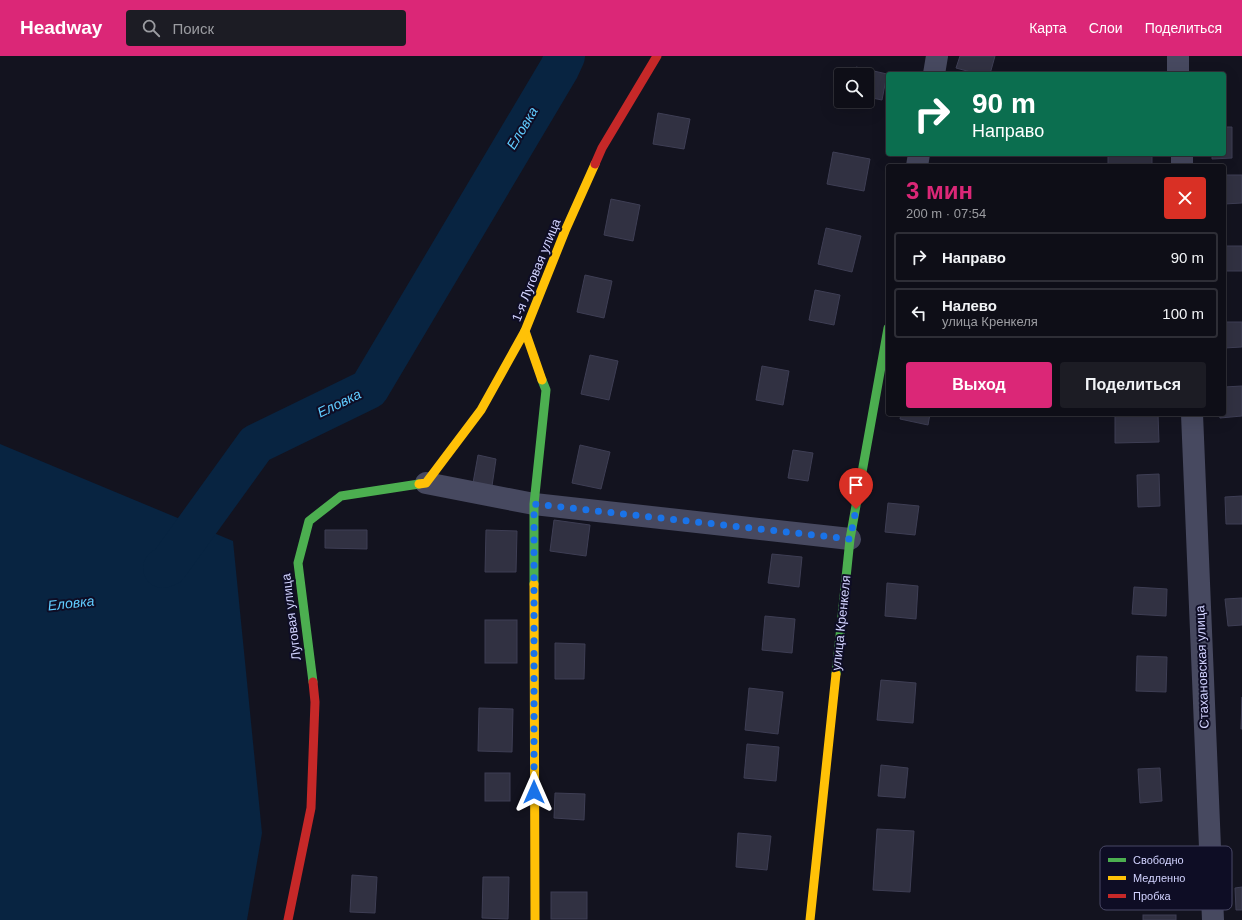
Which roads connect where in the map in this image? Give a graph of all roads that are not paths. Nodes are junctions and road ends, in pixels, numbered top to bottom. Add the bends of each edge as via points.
1 (657, 56) edge
2 (937, 56) edge
3 (1178, 56) edge
4 (934, 72) edge
5 (1178, 72) edge
6 (525, 331) junction
7 (886, 339) edge
8 (1192, 416) edge
9 (426, 483) junction
10 (534, 504) junction
11 (850, 539) junction
12 (1210, 846) edge
13 (1213, 910) edge
14 (288, 920) edge
15 (535, 920) edge
16 (810, 920) edge
17 (1213, 920) edge

1 - 6 street, 1-я Луговая улица via 602,148
2 - 4 street
3 - 5 street
6 - 9 street via 481,410
6 - 10 street, 1-я Луговая улица via 546,390
7 - 11 street, улица Кренкеля
8 - 12 street, Стахановская улица
9 - 10 street
9 - 14 street, Луговая улица via 341,496 309,521 298,563 315,702 310,808
10 - 11 street
10 - 15 street, 1-я Луговая улица
11 - 16 street, улица Кренкеля
13 - 17 street, Стахановская улица

